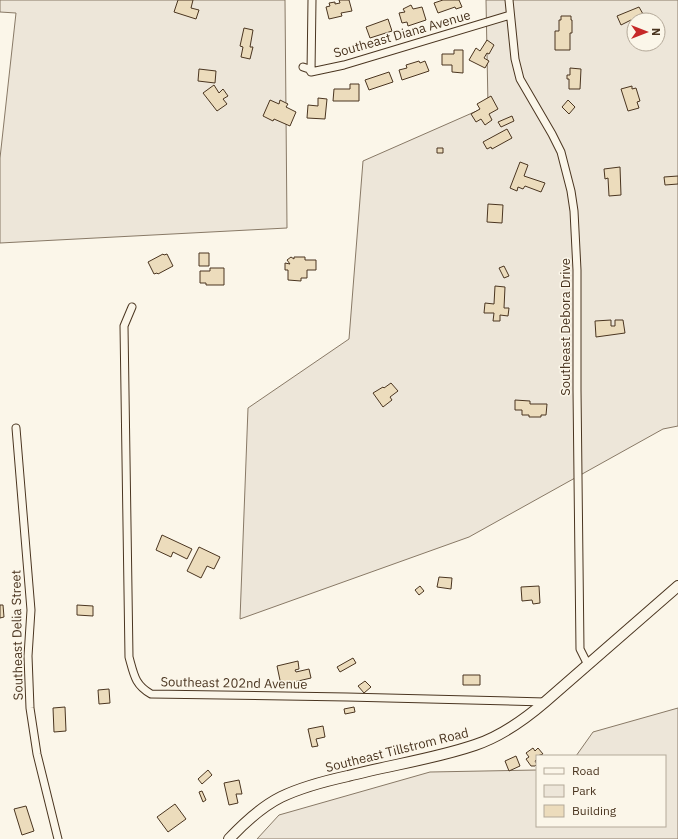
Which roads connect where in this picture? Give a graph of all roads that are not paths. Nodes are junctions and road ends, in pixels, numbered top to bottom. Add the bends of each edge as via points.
1 (312, 0) edge
2 (509, 0) edge
3 (510, 15) junction
4 (303, 67) dead end
5 (311, 72) junction
6 (132, 307) dead end
7 (16, 428) dead end
8 (678, 586) edge
9 (588, 665) junction
10 (545, 702) junction
11 (58, 839) edge
12 (229, 839) edge

1 - 5 street
2 - 3 street, Southeast Debora Drive
3 - 5 street, Southeast Diana Avenue via 344,65
3 - 9 street, Southeast Debora Drive via 520,79 561,152 574,210 578,270 580,650
4 - 5 street
6 - 10 street, Southeast 202nd Avenue via 124,326 129,657 141,689 151,694
7 - 11 street, Southeast Delia Street via 30,610 30,708 37,754
8 - 9 main road, Southeast Tillstrom Road
9 - 10 main road, Southeast Tillstrom Road
10 - 12 main road, Southeast Tillstrom Road via 524,720 477,745 323,782 280,798 249,819

